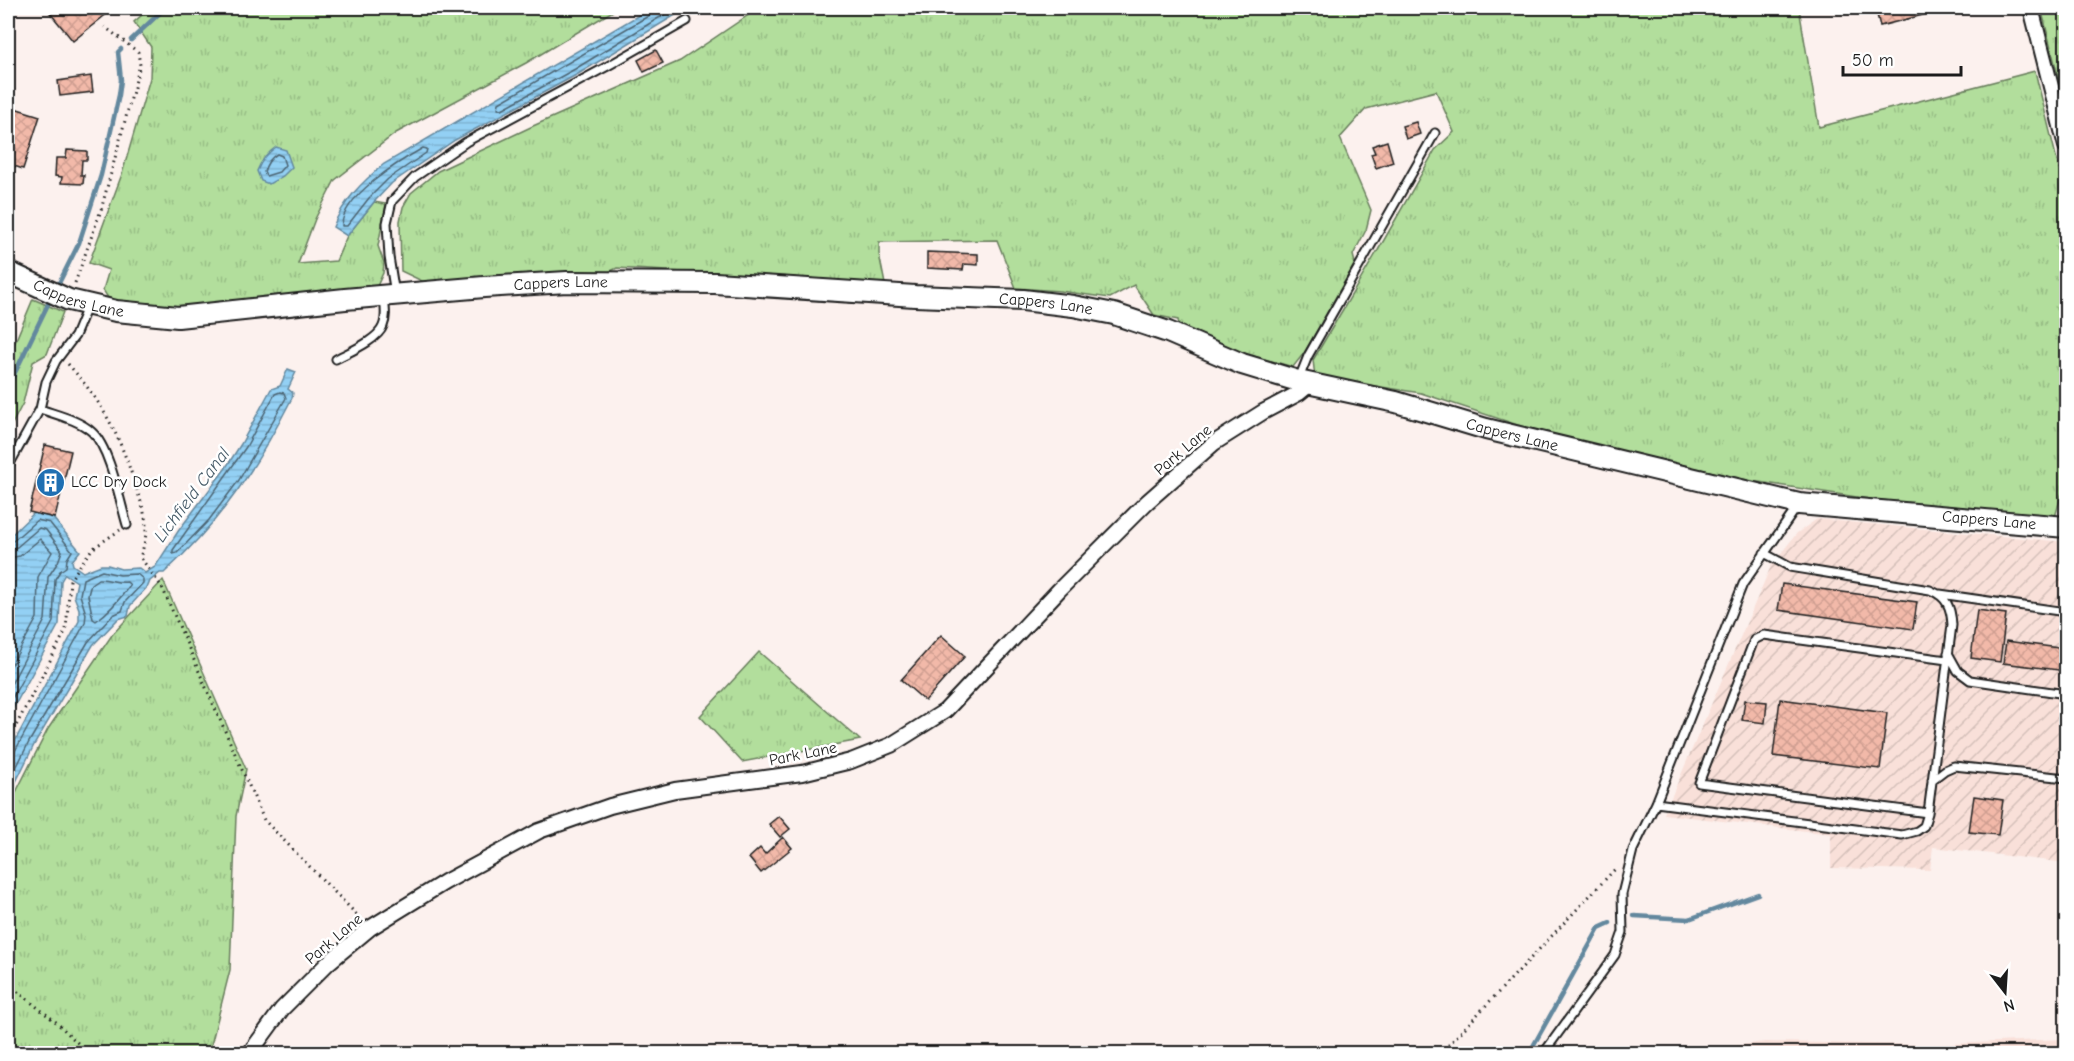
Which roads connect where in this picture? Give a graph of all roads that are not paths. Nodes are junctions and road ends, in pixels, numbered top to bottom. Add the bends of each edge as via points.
1 (2031, 8) edge
2 (687, 21) dead end
3 (1435, 134) dead end
4 (2067, 146) edge
5 (8, 272) edge
6 (390, 295) junction
7 (78, 303) junction
8 (336, 359) dead end
9 (1304, 383) junction
10 (40, 409) junction
11 (8, 467) edge
12 (1799, 504) junction
13 (127, 525) road end
14 (2067, 527) edge
15 (1764, 553) junction
16 (1940, 594) junction
17 (2067, 612) edge
18 (1948, 656) junction
19 (2067, 694) edge
20 (2067, 778) edge
21 (1932, 780) junction
22 (1656, 802) junction
23 (1928, 813) junction
24 (249, 1053) edge
25 (1543, 1053) edge

1 - 4 street
2 - 6 lane via 466,142 415,177 392,201 387,223
3 - 9 lane via 1308,356
5 - 7 street, Cappers Lane
6 - 7 street, Cappers Lane via 178,317
6 - 8 lane via 382,329
6 - 9 street, Cappers Lane via 567,282 704,283 1023,300 1114,314 1242,364
7 - 10 lane via 75,336 56,361
9 - 12 street, Cappers Lane via 1396,402 1486,429
9 - 24 street, Park Lane via 1299,393 1214,443 1147,502 945,711 891,745 851,761 801,773 675,790 610,806 539,831 370,928 282,1009
10 - 11 lane
10 - 13 lane via 93,432 108,458
12 - 14 street, Cappers Lane
12 - 15 lane
15 - 16 lane via 1790,567
15 - 22 lane via 1743,584
16 - 17 lane
16 - 18 lane via 1952,616
18 - 19 lane via 1970,680
18 - 21 lane
18 - 23 lane via 1764,635 1754,640 1699,783
20 - 21 lane via 1954,766
21 - 23 lane
22 - 23 lane via 1902,835 1924,826
22 - 25 lane via 1633,850 1622,894 1623,932 1615,955

